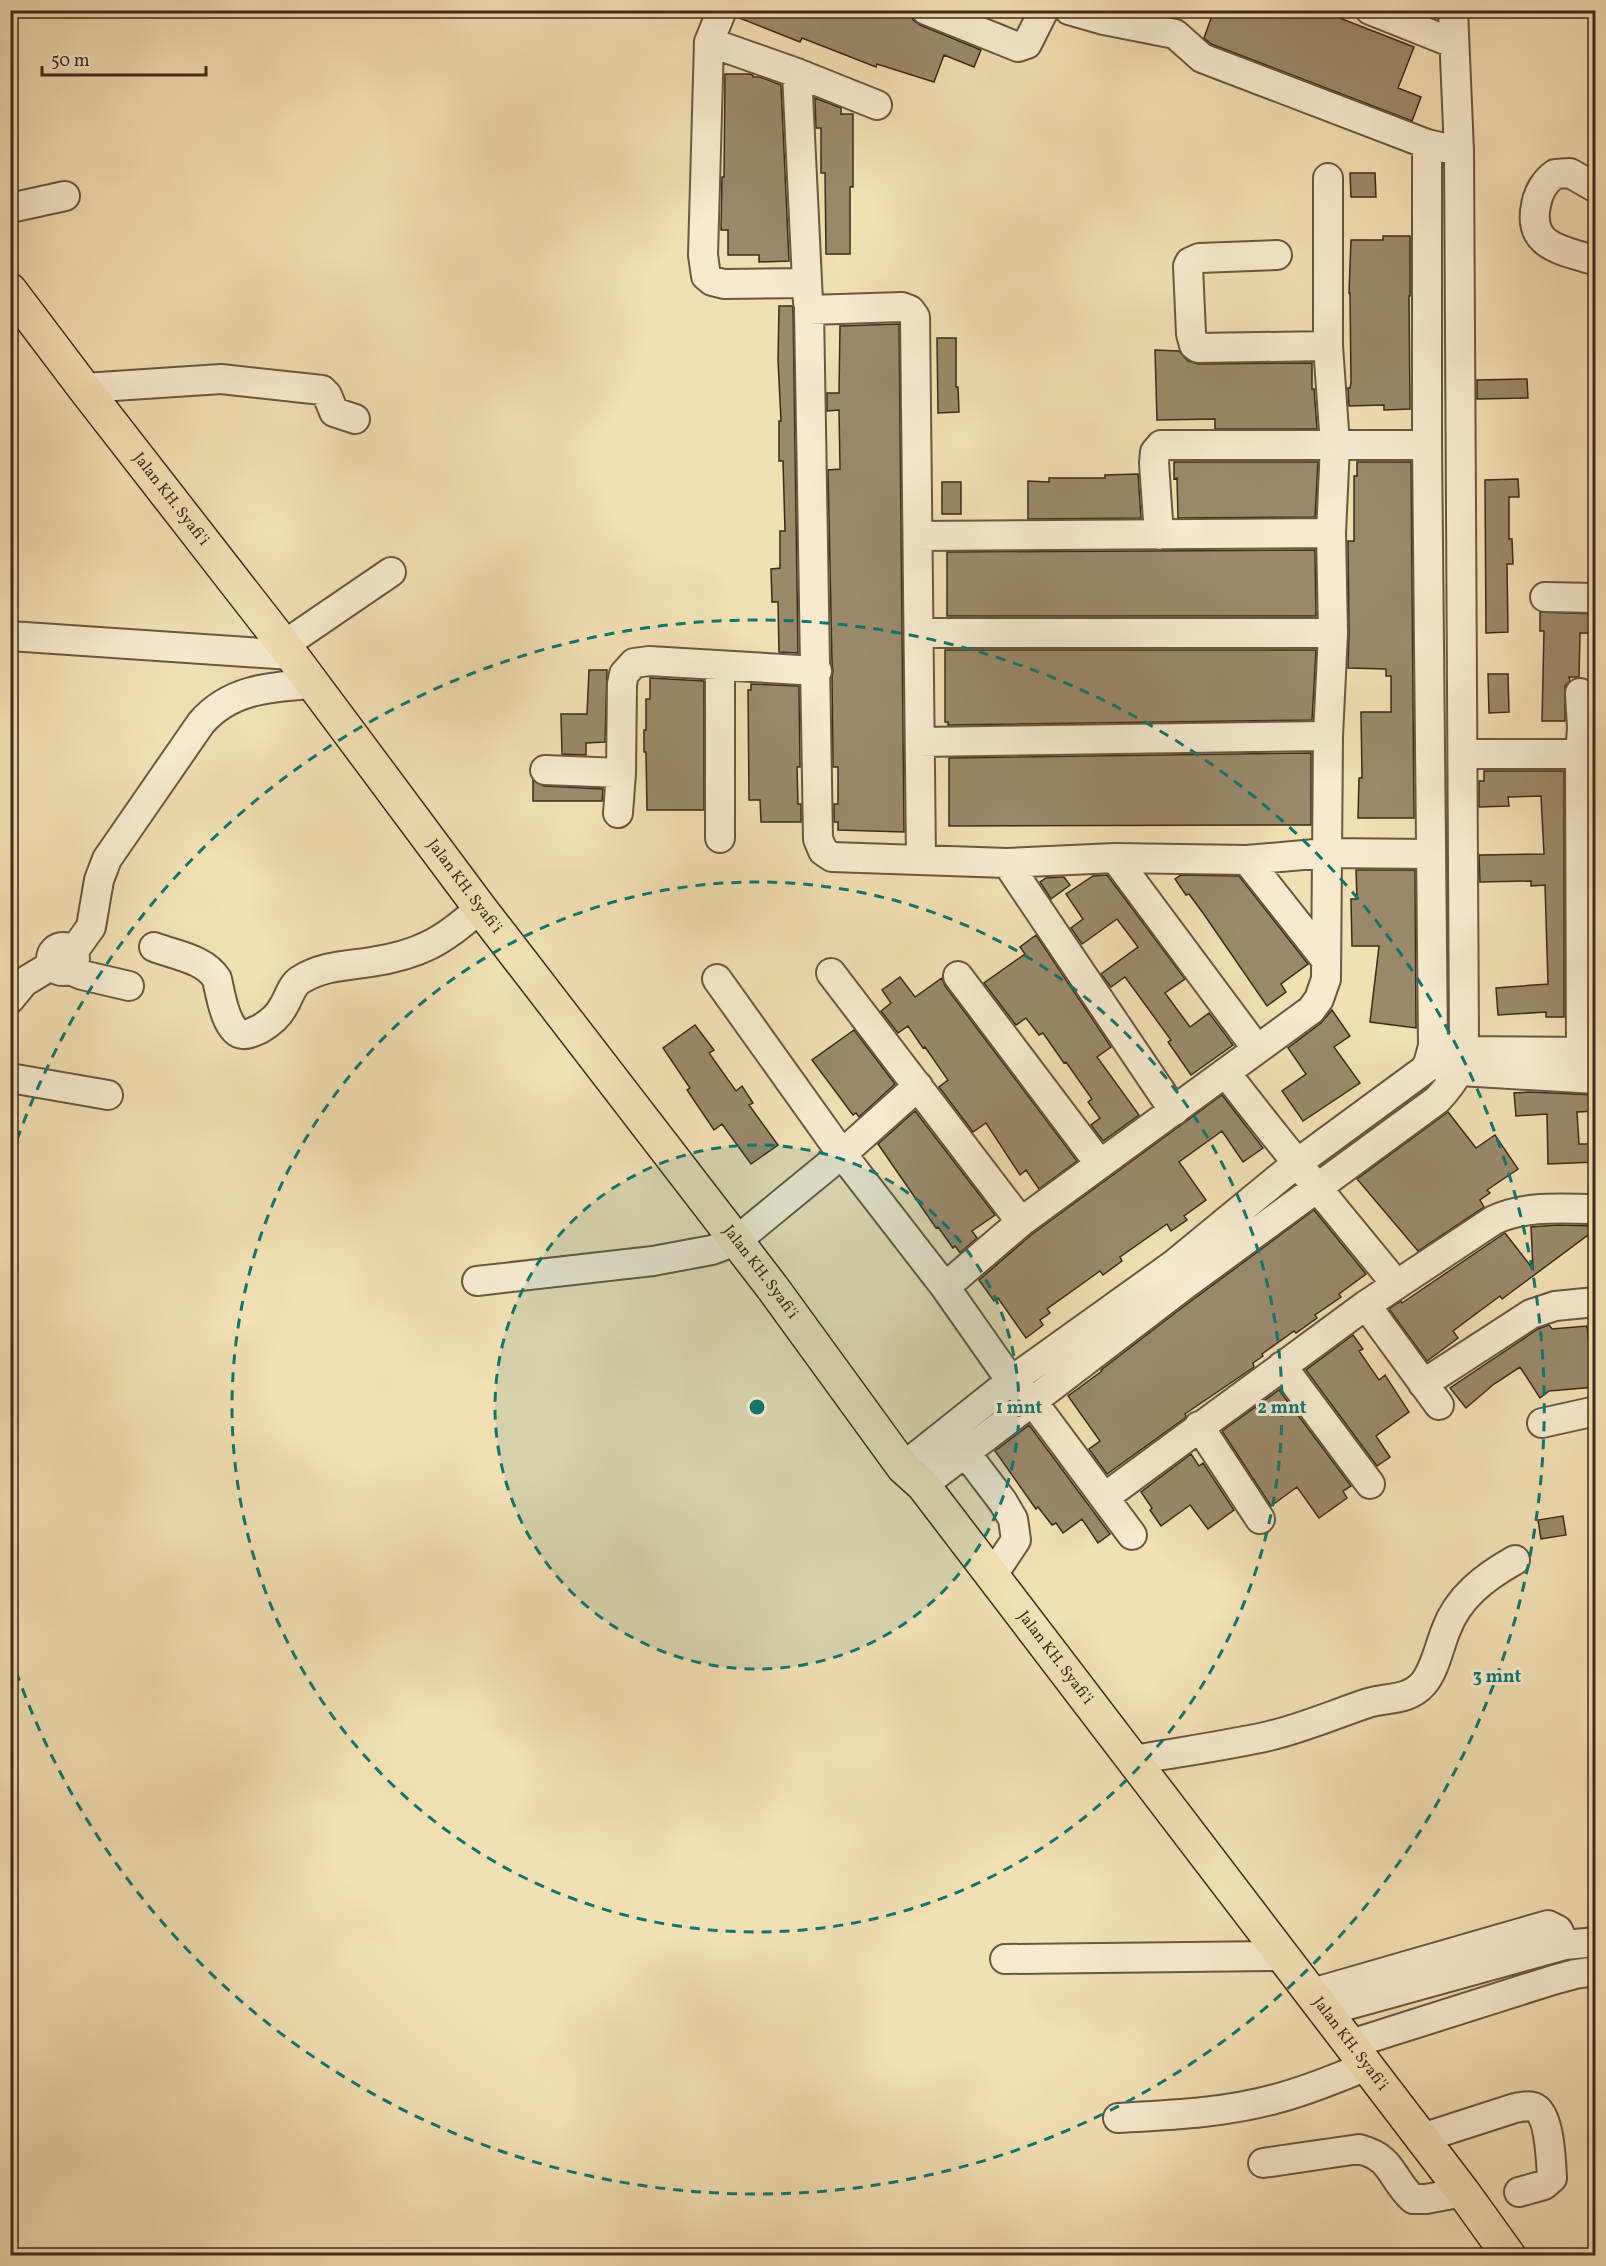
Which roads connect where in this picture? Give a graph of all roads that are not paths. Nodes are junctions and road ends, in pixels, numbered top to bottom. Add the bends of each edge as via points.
1 (722, 10) edge
2 (926, 10) edge
3 (1044, 10) edge
4 (1069, 10) edge
5 (1370, 10) edge
6 (1453, 10) edge
7 (1106, 15) edge
8 (709, 42) junction
9 (1452, 43) junction
10 (797, 73) junction
11 (877, 105) dead end
12 (1427, 144) junction
13 (1459, 152) junction
14 (1328, 178) dead end
15 (1596, 188) edge
16 (65, 196) dead end
17 (10, 208) edge
18 (1277, 255) dead end
19 (1596, 261) edge
20 (10, 290) edge
21 (808, 296) junction
22 (1328, 346) junction
23 (84, 388) junction
24 (355, 419) dead end
25 (1335, 445) junction
26 (1427, 445) junction
27 (1331, 533) junction
28 (1159, 535) junction
29 (919, 536) junction
30 (391, 572) dead end
31 (1545, 597) dead end
32 (1596, 598) edge
33 (920, 633) junction
34 (1333, 633) junction
35 (10, 636) edge
36 (288, 650) junction
37 (720, 666) junction
38 (817, 671) junction
39 (312, 684) junction
40 (1580, 693) dead end
41 (1328, 736) junction
42 (1586, 737) edge
43 (920, 742) junction
44 (1462, 754) junction
45 (545, 770) dead end
46 (621, 773) junction
47 (1429, 785) junction
48 (1462, 785) junction
49 (618, 813) dead end
50 (1588, 823) edge
51 (720, 838) dead end
52 (1326, 853) junction
53 (1430, 854) junction
54 (1115, 858) junction
55 (921, 859) junction
56 (1246, 860) junction
57 (1007, 863) junction
58 (480, 908) junction
59 (1589, 930) edge
60 (154, 947) dead end
61 (1326, 960) junction
62 (65, 962) junction
63 (831, 973) dead end
64 (958, 976) dead end
65 (717, 979) dead end
66 (129, 986) dead end
67 (10, 999) edge
68 (1257, 1049) junction
69 (1588, 1052) edge
70 (1430, 1055) junction
71 (1461, 1061) junction
72 (1226, 1073) junction
73 (10, 1078) edge
74 (1596, 1079) edge
75 (918, 1086) junction
76 (108, 1095) dead end
77 (1174, 1111) junction
78 (842, 1154) junction
79 (1098, 1163) junction
80 (1296, 1164) junction
81 (1317, 1188) junction
82 (1596, 1209) edge
83 (1021, 1222) junction
84 (736, 1241) junction
85 (1179, 1275) junction
86 (477, 1281) dead end
87 (1396, 1284) junction
88 (945, 1287) junction
89 (1596, 1302) edge
90 (1366, 1305) junction
91 (1282, 1366) junction
92 (1011, 1381) junction
93 (1033, 1402) junction
94 (1596, 1410) edge
95 (1542, 1424) dead end
96 (1199, 1426) junction
97 (956, 1443) junction
98 (913, 1476) junction
99 (1370, 1484) dead end
100 (1104, 1497) junction
101 (1260, 1519) dead end
102 (1132, 1535) dead end
103 (1515, 1560) dead end
104 (992, 1576) junction
105 (1134, 1760) junction
106 (1596, 1941) edge
107 (1283, 1956) junction
108 (1005, 1959) dead end
109 (1596, 1971) edge
110 (1319, 2002) junction
111 (1359, 2055) junction
112 (1118, 2118) dead end
113 (1422, 2138) junction
114 (1263, 2163) dead end
115 (1463, 2192) junction
116 (1519, 2192) dead end
117 (1509, 2256) edge

1 - 8 street
2 - 3 street via 1018,46 1027,44
4 - 7 street
5 - 9 street
6 - 9 street
7 - 12 street via 1175,34 1202,58
8 - 10 street
8 - 21 street via 703,255 706,276 724,284
9 - 13 street
10 - 11 street
10 - 21 street
12 - 13 street
12 - 26 street
13 - 44 street
14 - 22 street
15 - 19 street via 1570,173 1555,174 1540,191 1534,217 1543,241
16 - 17 street
18 - 22 street via 1199,258 1190,262 1194,345
20 - 23 main road, Jalan KH. Syafi'i
21 - 29 street via 902,307 915,317
21 - 38 street
22 - 25 street
23 - 24 street via 221,378 252,381 322,390 334,412
23 - 36 main road, Jalan KH. Syafi'i
25 - 26 street
25 - 27 street
25 - 28 street via 1161,445 1155,452 1154,463
26 - 47 street
27 - 28 street
27 - 34 street
28 - 29 street
29 - 33 street
30 - 36 street
31 - 32 street
33 - 34 street
33 - 43 street
34 - 41 street
35 - 36 street
36 - 39 main road, Jalan KH. Syafi'i
37 - 38 street
37 - 46 street via 649,661 627,668 622,684
37 - 51 street
38 - 55 street via 820,846 832,857
39 - 58 main road, Jalan KH. Syafi'i
39 - 62 street via 258,690 213,709 107,860 99,880 91,927
40 - 42 street
41 - 43 street
41 - 52 street
42 - 44 street
42 - 50 street
43 - 55 street
44 - 48 street
45 - 46 street
46 - 49 street
47 - 48 street
47 - 53 street
48 - 71 street
50 - 59 street
52 - 53 street
52 - 56 street
52 - 61 street
53 - 70 street
54 - 56 street
54 - 57 street
54 - 68 street
55 - 57 street
56 - 61 street
57 - 77 street
58 - 60 street via 454,932 428,947 390,958 328,967 303,979 270,1023 243,1034 229,1023 213,973 203,965
58 - 84 main road, Jalan KH. Syafi'i
59 - 69 street
61 - 68 street via 1323,990 1311,1010
62 - 66 street via 82,975
62 - 67 street via 24,982
63 - 75 street
64 - 79 street
65 - 78 street
68 - 72 street
69 - 71 street
70 - 71 street
70 - 80 street via 1424,1070
71 - 74 street
71 - 81 street via 1455,1079 1437,1100
72 - 77 street
72 - 80 street
73 - 76 street
75 - 78 street
75 - 83 street
77 - 79 street
78 - 84 street
78 - 88 street
79 - 83 street
80 - 81 street
80 - 85 street
81 - 85 street
81 - 87 street
82 - 87 street via 1526,1209 1507,1214
83 - 88 street
84 - 86 street via 712,1250 653,1261
84 - 98 main road, Jalan KH. Syafi'i
85 - 92 street
85 - 93 street
87 - 90 street
88 - 92 street
89 - 90 street via 1556,1306 1531,1314 1431,1394
90 - 91 street
91 - 96 street
91 - 99 street
92 - 93 street
92 - 97 street
93 - 97 street
93 - 100 street
94 - 95 street
96 - 100 street
96 - 101 street
97 - 98 street
97 - 104 street via 1003,1502 1016,1530 1016,1540
98 - 104 main road, Jalan KH. Syafi'i
100 - 102 street
103 - 105 street via 1471,1590 1447,1626 1429,1674 1412,1694 1373,1702 1269,1736
104 - 105 main road, Jalan KH. Syafi'i
105 - 107 main road, Jalan KH. Syafi'i
106 - 110 street via 1565,1945 1558,1930 1548,1925
107 - 108 street
107 - 110 main road, Jalan KH. Syafi'i
109 - 111 street via 1564,1977
110 - 111 main road, Jalan KH. Syafi'i
111 - 112 street via 1305,2091 1246,2106 1184,2115
111 - 113 main road, Jalan KH. Syafi'i
113 - 115 main road, Jalan KH. Syafi'i
113 - 116 street via 1515,2108 1537,2109 1550,2147 1552,2178 1544,2185
114 - 115 street via 1359,2150 1374,2153 1387,2163 1403,2191 1413,2199
115 - 117 main road, Jalan KH. Syafi'i

